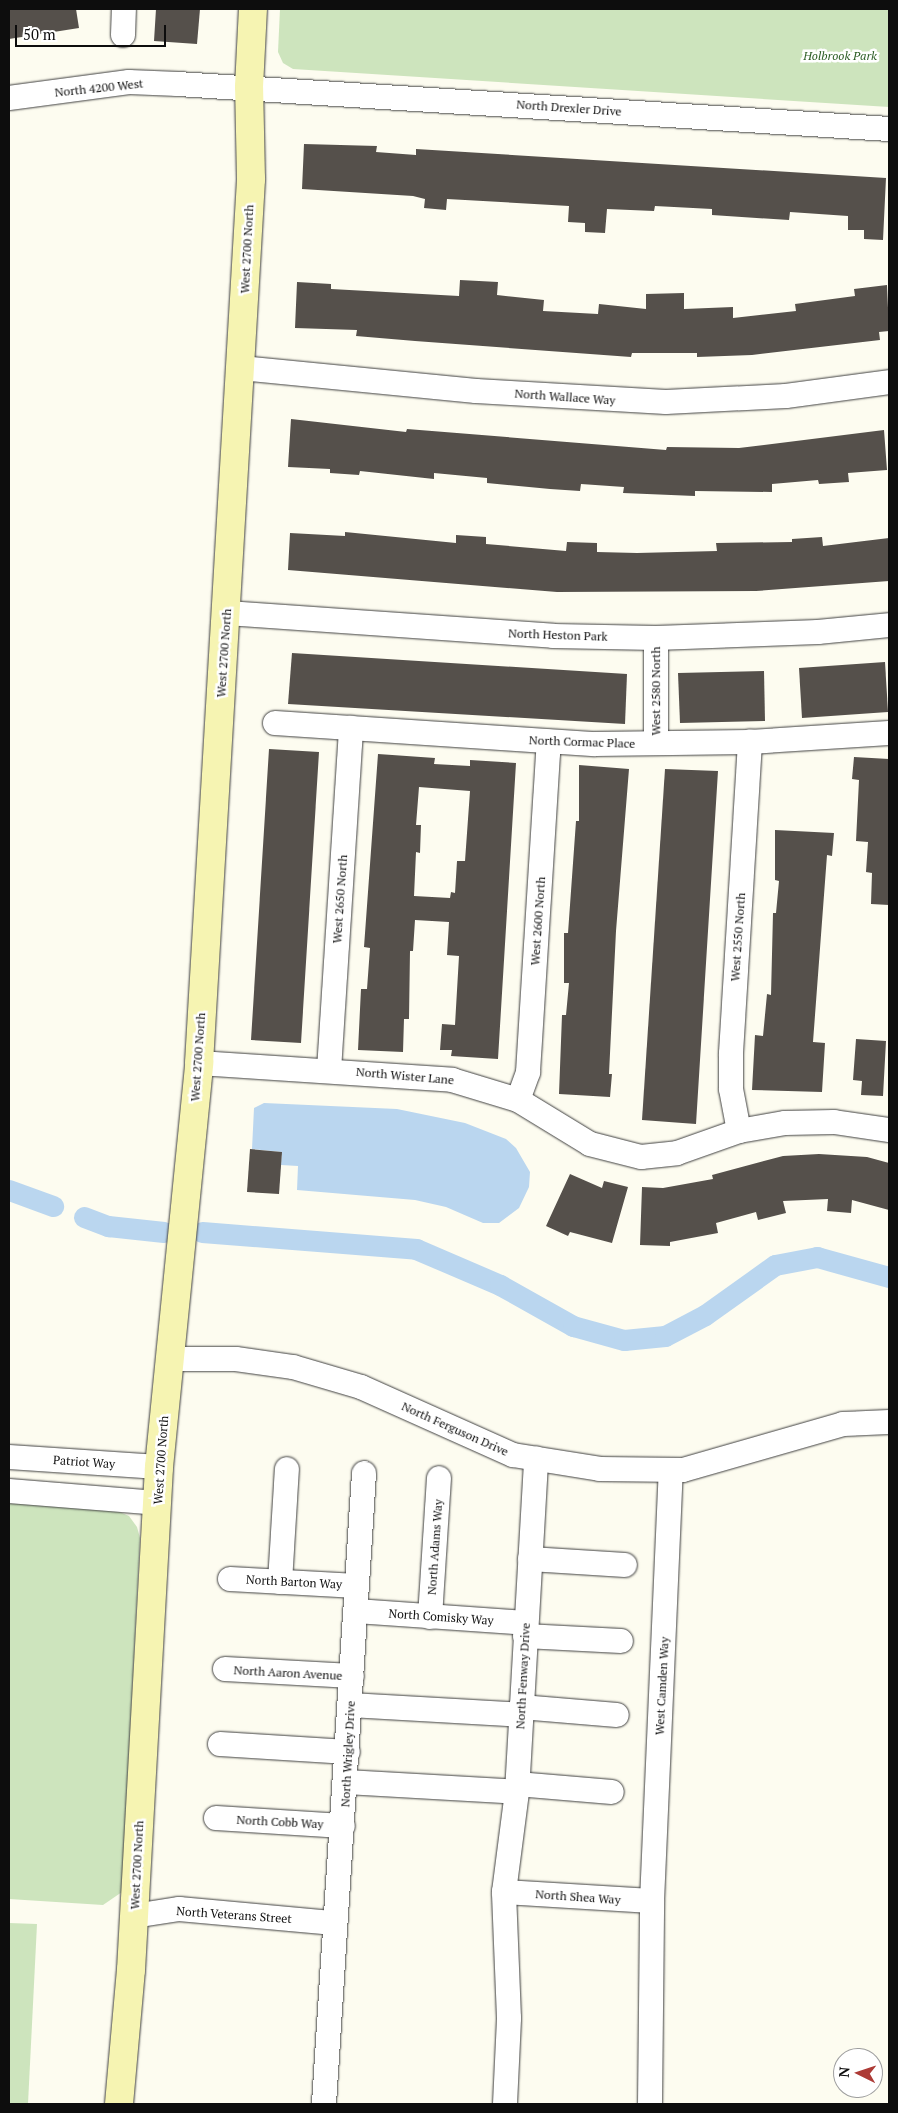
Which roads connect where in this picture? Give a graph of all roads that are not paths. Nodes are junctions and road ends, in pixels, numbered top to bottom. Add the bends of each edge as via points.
1 (124, 9) edge
2 (254, 9) edge
3 (123, 35) dead end
4 (249, 87) junction
5 (9, 98) edge
6 (889, 129) edge
7 (241, 368) junction
8 (889, 382) edge
9 (227, 613) junction
10 (889, 625) edge
11 (656, 638) junction
12 (275, 723) dead end
13 (351, 728) junction
14 (889, 733) edge
15 (549, 742) junction
16 (750, 742) junction
17 (656, 743) junction
18 (199, 1062) junction
19 (329, 1070) junction
20 (518, 1100) junction
21 (889, 1130) edge
22 (739, 1132) junction
23 (170, 1359) junction
24 (889, 1422) edge
25 (9, 1457) edge
26 (536, 1459) junction
27 (159, 1467) junction
28 (287, 1469) dead end
29 (671, 1470) junction
30 (364, 1473) dead end
31 (440, 1478) dead end
32 (9, 1491) edge
33 (157, 1504) junction
34 (530, 1559) junction
35 (625, 1564) dead end
36 (230, 1579) dead end
37 (280, 1582) junction
38 (358, 1586) junction
39 (356, 1611) junction
40 (430, 1617) junction
41 (526, 1630) junction
42 (621, 1641) dead end
43 (225, 1669) dead end
44 (352, 1676) junction
45 (350, 1705) junction
46 (521, 1711) junction
47 (617, 1715) dead end
48 (220, 1744) dead end
49 (348, 1752) junction
50 (346, 1782) junction
51 (517, 1788) junction
52 (612, 1792) dead end
53 (216, 1818) dead end
54 (343, 1826) junction
55 (504, 1892) junction
56 (652, 1901) junction
57 (134, 1916) junction
58 (334, 1923) junction
59 (119, 2104) edge
60 (324, 2104) edge
61 (505, 2104) edge
62 (650, 2104) edge

1 - 3 street
2 - 4 street, West 2700 North
4 - 5 street, North 4200 West via 129,82
4 - 6 street, North Drexler Drive
4 - 7 street, West 2700 North via 251,179
7 - 8 street, North Wallace Way via 430,387 636,401 786,396
7 - 9 street, West 2700 North
9 - 11 street, North Heston Park via 552,636
9 - 18 street, West 2700 North
10 - 11 street, North Heston Park via 818,632
11 - 17 street, West 2580 North
12 - 13 street, North Cormac Place
13 - 15 street, North Cormac Place
13 - 19 street, West 2650 North
14 - 16 street, North Cormac Place
15 - 17 street, North Cormac Place
15 - 20 street, West 2600 North via 528,1072
16 - 17 street, North Cormac Place
16 - 22 street, West 2550 North via 731,1053 731,1089
18 - 19 street, North Wister Lane
18 - 23 street, West 2700 North
19 - 20 street, North Wister Lane via 452,1080
20 - 22 street, North Wister Lane via 590,1144 623,1154 678,1153
21 - 22 street, North Wister Lane via 858,1124 806,1122
23 - 26 street, North Ferguson Drive via 236,1359 292,1368 361,1388 514,1455
23 - 27 street, West 2700 North
24 - 29 street, North Ferguson Drive via 843,1424 683,1470
25 - 27 street, Patriot Way
26 - 29 street, North Ferguson Drive via 600,1469
26 - 34 street, North Fenway Drive
27 - 33 street, West 2700 North
28 - 37 street
29 - 56 street, West Camden Way
30 - 38 street, North Wrigley Drive
31 - 40 street, North Adams Way
32 - 33 street
33 - 57 street, West 2700 North
34 - 35 street
34 - 41 street, North Fenway Drive
36 - 37 street, North Barton Way
37 - 38 street, North Barton Way
38 - 39 street, North Wrigley Drive
39 - 40 street, North Comisky Way
39 - 44 street, North Wrigley Drive
40 - 41 street, North Comisky Way
41 - 42 street, North Comisky Way
41 - 46 street, North Fenway Drive
43 - 44 street, North Aaron Avenue
44 - 45 street, North Wrigley Drive
45 - 46 street
45 - 49 street, North Wrigley Drive
46 - 47 street
46 - 51 street, North Fenway Drive
48 - 49 street
49 - 50 street, North Wrigley Drive
50 - 51 street
50 - 54 street, North Wrigley Drive
51 - 52 street
51 - 55 street, North Fenway Drive
53 - 54 street, North Cobb Way
54 - 58 street, North Wrigley Drive
55 - 56 street, North Shea Way
55 - 61 street, North Fenway Drive via 509,2018
56 - 62 street, West Camden Way
57 - 58 street, North Veterans Street via 178,1909
57 - 59 street, West 2700 North
58 - 60 street, North Wrigley Drive

